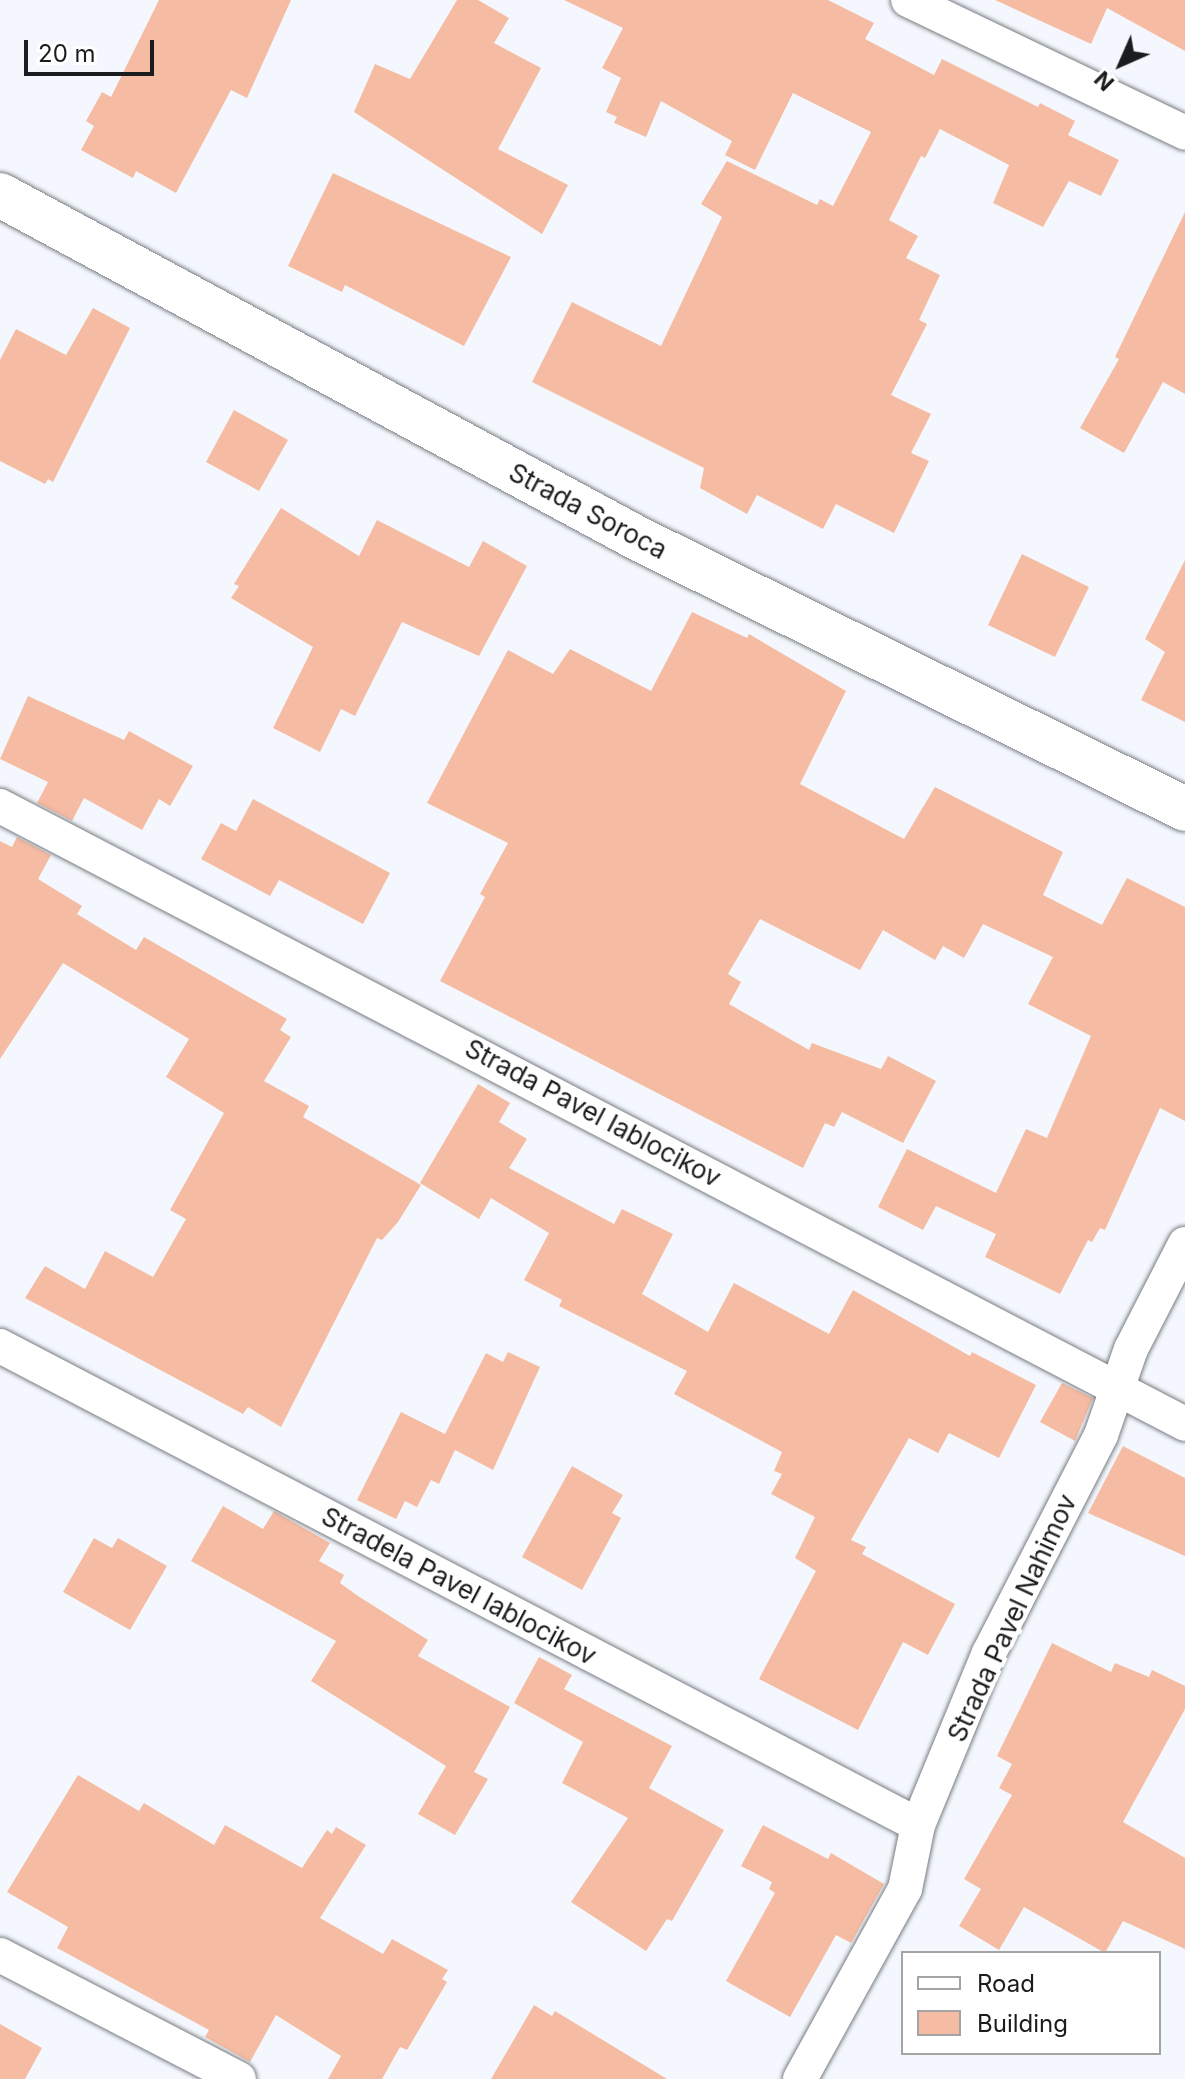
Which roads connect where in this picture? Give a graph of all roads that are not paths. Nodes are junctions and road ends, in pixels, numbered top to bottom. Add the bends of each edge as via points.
1 (908, 0) edge
2 (1185, 133) edge
3 (0, 195) edge
4 (0, 806) edge
5 (1185, 809) edge
6 (1185, 1244) edge
7 (0, 1346) edge
8 (1117, 1389) junction
9 (1185, 1424) edge
10 (918, 1825) junction
11 (0, 1955) edge
12 (239, 2079) edge
13 (800, 2079) edge

1 - 2 street
3 - 5 street, Strada Soroca via 639,539
4 - 8 street, Strada Pavel Iablocikov
6 - 8 street, Strada Pavel Nahimov via 1131,1349
7 - 10 street, Stradela Pavel Iablocikov
8 - 9 street, Strada Pavel Iablocikov
8 - 10 street, Strada Pavel Nahimov via 1101,1435 989,1653
10 - 13 street, Strada Pavel Nahimov via 905,1889
11 - 12 street

